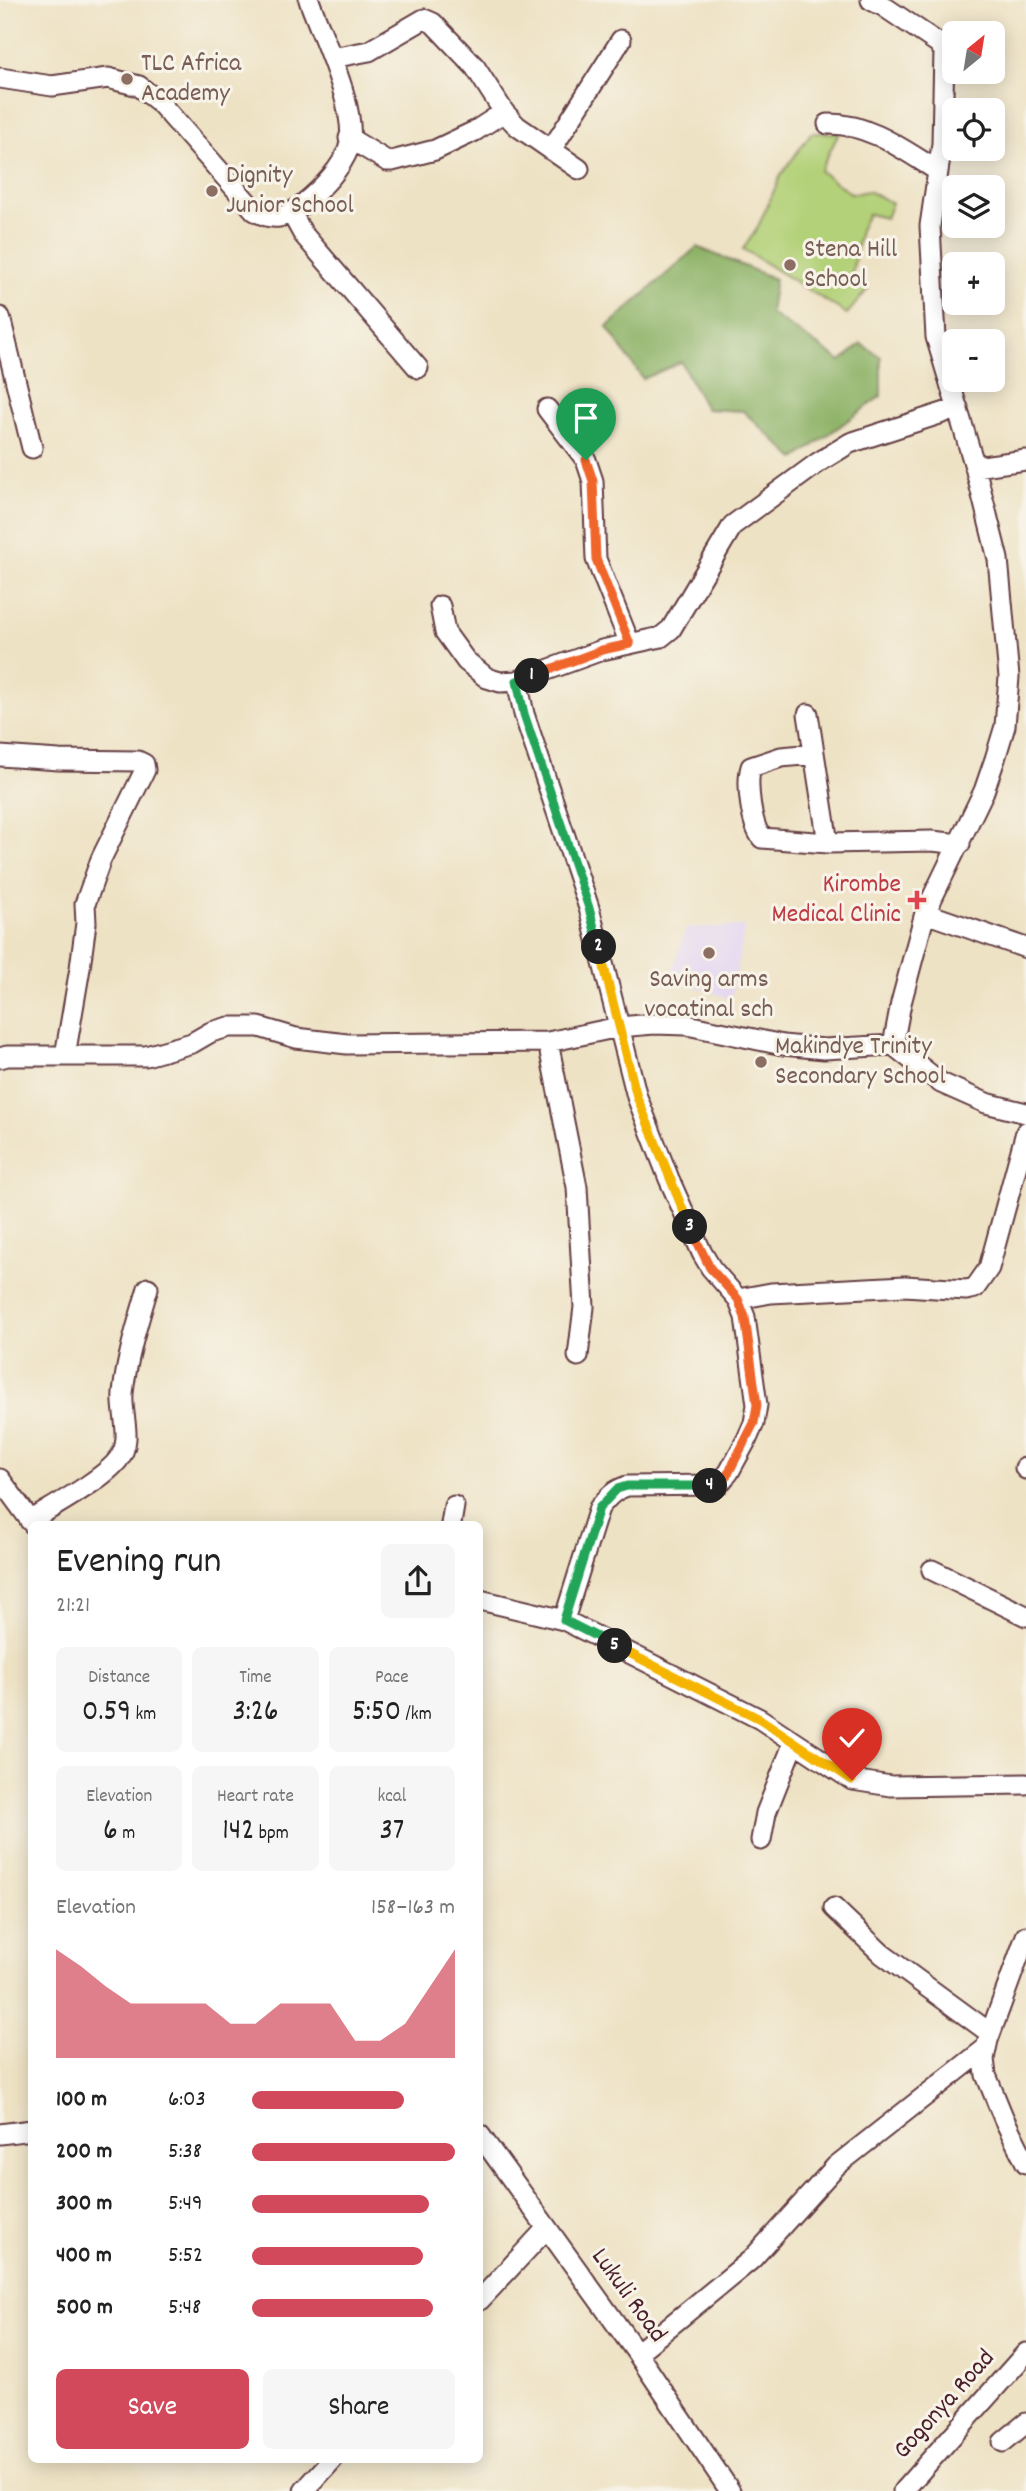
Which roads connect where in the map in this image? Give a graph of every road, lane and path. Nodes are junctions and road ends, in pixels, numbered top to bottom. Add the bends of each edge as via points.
1 (309, 0) edge
2 (871, 0) edge
3 (621, 40) dead end
4 (332, 58) junction
5 (0, 78) edge
6 (504, 113) junction
7 (828, 124) dead end
8 (349, 138) junction
9 (551, 150) junction
10 (579, 169) dead end
11 (938, 171) junction
12 (292, 214) junction
13 (0, 317) edge
14 (418, 368) dead end
15 (958, 408) junction
16 (547, 409) dead end
17 (32, 448) dead end
18 (1026, 460) edge
19 (975, 467) junction
20 (440, 606) dead end
21 (630, 644) junction
22 (517, 681) junction
23 (808, 714) dead end
24 (814, 754) junction
25 (0, 756) edge
26 (828, 843) junction
27 (960, 844) junction
28 (925, 913) junction
29 (1026, 948) edge
30 (619, 1027) junction
31 (548, 1042) junction
32 (893, 1045) junction
33 (65, 1056) junction
34 (0, 1058) edge
35 (1026, 1113) edge
36 (1026, 1132) edge
37 (148, 1288) dead end
38 (738, 1299) junction
39 (578, 1356) dead end
40 (0, 1479) edge
41 (31, 1521) edge
42 (35, 1521) edge
43 (932, 1570) dead end
44 (483, 1601) edge
45 (1026, 1616) edge
46 (564, 1620) junction
47 (794, 1742) junction
48 (1026, 1784) edge
49 (761, 1840) dead end
50 (834, 1908) dead end
51 (1026, 1936) edge
52 (988, 2040) junction
53 (28, 2130) edge
54 (0, 2134) edge
55 (483, 2139) edge
56 (1025, 2157) edge
57 (547, 2228) junction
58 (483, 2297) edge
59 (637, 2353) junction
60 (1026, 2353) edge
61 (1026, 2423) edge
62 (1003, 2442) dead end
63 (329, 2463) edge
64 (304, 2491) edge
65 (730, 2491) edge
66 (903, 2491) edge

1 - 4 street
2 - 11 street via 944,51
3 - 9 street
4 - 6 street via 369,51 424,19 475,67
4 - 8 street via 349,119
5 - 12 street via 52,86 108,78 139,86 159,102 255,211 277,218
6 - 8 street via 435,150 393,161
6 - 9 street
7 - 11 street via 846,123
8 - 12 street via 348,149 322,188
9 - 10 street
11 - 15 street via 930,226 936,337
12 - 14 street via 311,243
13 - 17 street
15 - 19 street
15 - 21 street via 850,443 819,462 733,525 670,629 661,637
16 - 21 street via 586,460 593,481 596,559
18 - 19 street
19 - 27 street via 998,559 1009,677 1005,726 984,791
20 - 22 street via 445,632 466,661 487,678
21 - 22 street
22 - 30 street via 589,908
23 - 24 street
24 - 26 street
24 - 26 street via 782,757 751,767 751,802 756,832 762,838
25 - 33 street via 144,764 85,904
26 - 27 street
27 - 28 street
28 - 29 street
28 - 32 street
30 - 31 street
30 - 32 street via 687,1025 824,1049
30 - 38 street via 637,1097 669,1179 710,1268
31 - 33 street via 347,1044 296,1038 259,1027 229,1027 146,1056
31 - 39 street via 577,1187 584,1307
32 - 35 street via 941,1083 986,1103
33 - 34 street
36 - 38 street via 989,1268 975,1288 905,1286
37 - 42 street via 123,1394 126,1447 105,1473
38 - 46 street via 745,1317 757,1405 754,1423 729,1472 718,1485 627,1486 609,1496 599,1508
40 - 41 street
43 - 45 street
44 - 46 street
46 - 47 street via 760,1719
47 - 48 street via 852,1780 891,1786
47 - 49 street via 766,1813
50 - 52 street via 882,1954
51 - 52 street
52 - 56 street via 986,2074 1003,2119
52 - 59 street via 836,2166 752,2259
53 - 54 street
55 - 57 street, Lukuli Road
57 - 58 street
57 - 59 street, Lukuli Road
59 - 65 street, Lukuli Road
60 - 66 street, Gogonya Road
61 - 62 street
63 - 64 street

